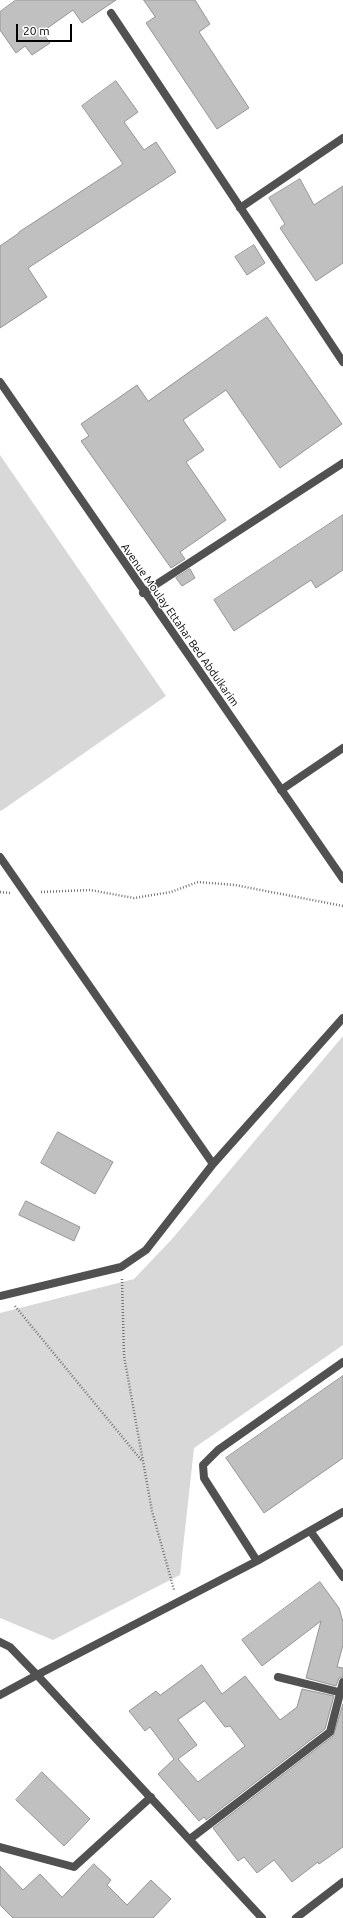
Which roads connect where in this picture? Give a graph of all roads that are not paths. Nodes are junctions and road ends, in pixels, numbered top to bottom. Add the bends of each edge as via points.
1 (111, 13) dead end
2 (343, 138) edge
3 (240, 208) junction
4 (343, 362) edge
5 (0, 382) edge
6 (343, 463) edge
7 (143, 593) junction
8 (343, 748) edge
9 (281, 790) junction
10 (0, 857) edge
11 (343, 880) edge
12 (343, 1018) edge
13 (213, 1164) junction
14 (3, 1295) edge
15 (343, 1362) edge
16 (343, 1512) edge
17 (311, 1532) junction
18 (257, 1561) junction
19 (343, 1577) edge
20 (0, 1642) edge
21 (37, 1675) junction
22 (278, 1676) dead end
23 (343, 1682) edge
24 (342, 1693) edge
25 (0, 1695) edge
26 (151, 1797) junction
27 (190, 1839) junction
28 (0, 1847) edge
29 (343, 1882) edge
30 (262, 1918) edge
31 (296, 1918) edge

1 - 3 street
2 - 3 street
3 - 4 street
5 - 7 street, Avenue Moulay Ettahar Bed Abdulkarim
6 - 7 street
7 - 9 street, Avenue Moulay Ettahar Bed Abdulkarim
8 - 9 street
9 - 11 street, Avenue Moulay Ettahar Bed Abdulkarim
10 - 13 street
12 - 13 street
13 - 14 street via 146,1250 122,1267
15 - 18 street via 218,1450 203,1465 204,1478
16 - 17 street
17 - 18 street
17 - 19 street
18 - 21 street
20 - 21 street via 10,1647
21 - 25 street
21 - 26 street
22 - 24 street
23 - 24 street
24 - 27 street via 330,1732
26 - 27 street
26 - 28 street via 74,1867
27 - 30 street
29 - 31 street

